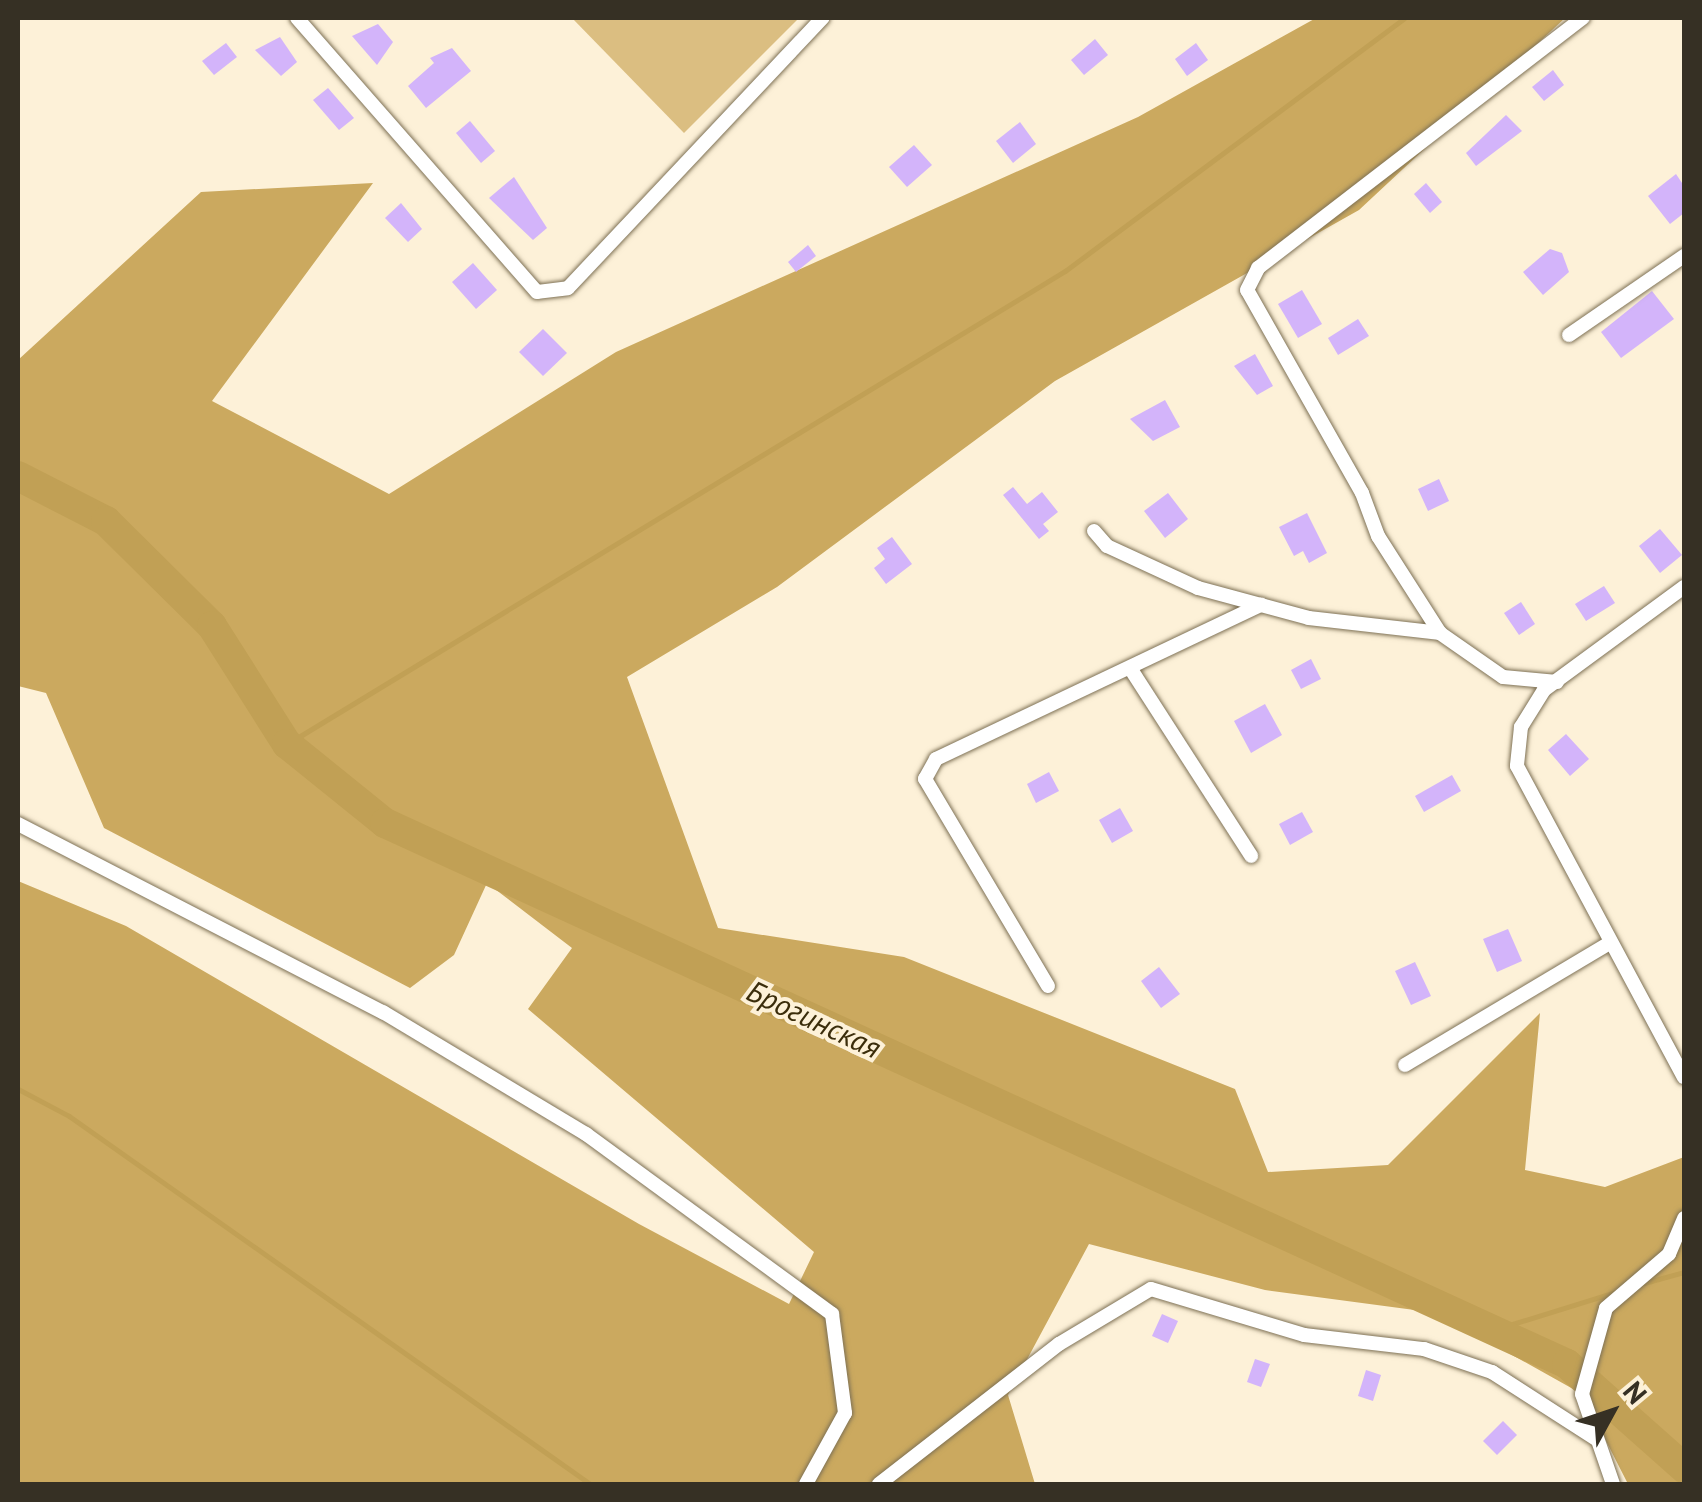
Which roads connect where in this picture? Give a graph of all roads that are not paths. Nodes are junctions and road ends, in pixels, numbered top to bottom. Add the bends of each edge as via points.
1 (296, 18) edge
2 (822, 18) edge
3 (1583, 18) edge
4 (1684, 256) edge
5 (1569, 336) dead end
6 (1094, 531) dead end
7 (1684, 587) edge
8 (1261, 606) junction
9 (1440, 632) junction
10 (1132, 672) junction
11 (1557, 682) junction
12 (18, 824) edge
13 (1251, 856) dead end
14 (1610, 943) junction
15 (1048, 986) dead end
16 (1405, 1065) dead end
17 (1684, 1077) edge
18 (1684, 1218) edge
19 (1596, 1438) junction
20 (806, 1484) edge
21 (879, 1484) edge
22 (1613, 1484) edge

1 - 2 street via 537,292 568,288
3 - 9 street via 1258,268 1247,290 1362,493 1378,536
4 - 5 street
6 - 8 street via 1107,546 1152,568
7 - 11 street
8 - 9 street via 1339,623
8 - 10 street
9 - 11 street via 1503,678
10 - 13 street
10 - 15 street via 936,759 925,779
11 - 14 street via 1521,727 1518,766
12 - 20 street via 383,1012 552,1114 832,1314 845,1413
14 - 16 street
14 - 17 street
18 - 19 street via 1669,1254 1606,1308 1582,1394
19 - 21 street via 1492,1372 1424,1349 1304,1335 1150,1289 1059,1344
19 - 22 street

